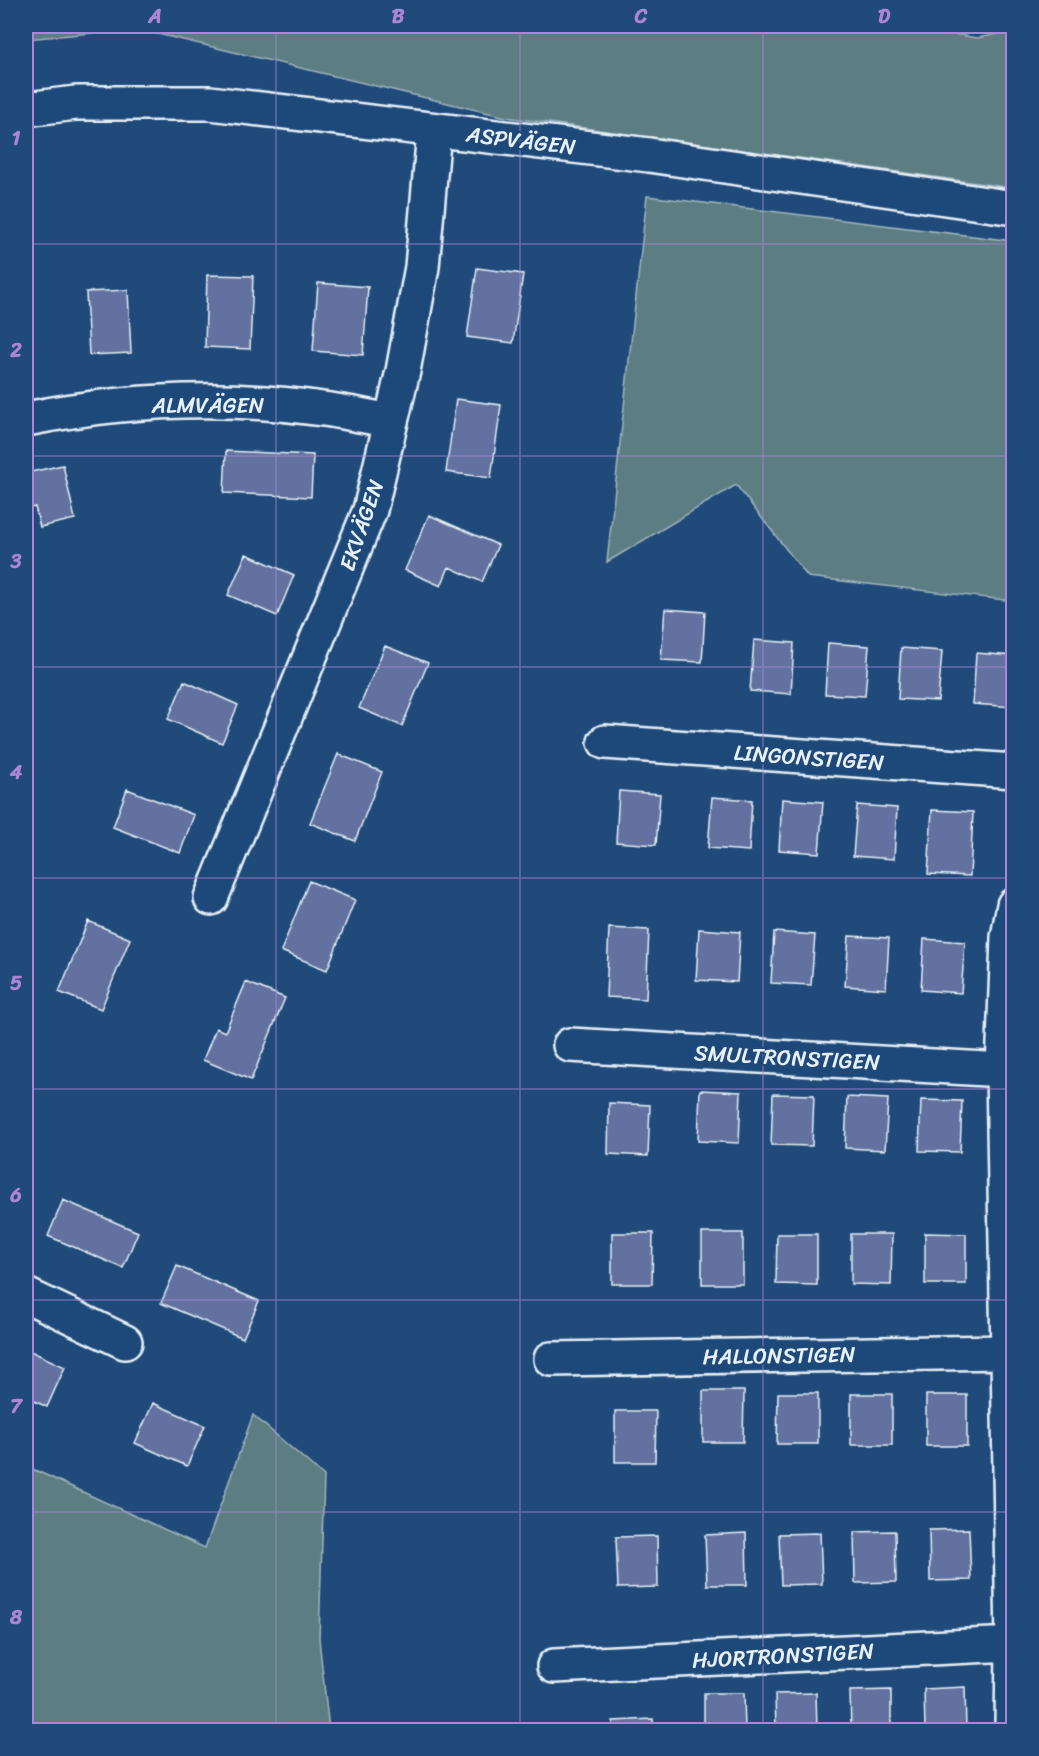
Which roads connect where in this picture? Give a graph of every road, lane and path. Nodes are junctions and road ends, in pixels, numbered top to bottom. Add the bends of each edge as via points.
1 (26, 109) edge
2 (435, 130) junction
3 (1014, 208) edge
4 (26, 419) edge
5 (391, 421) junction
6 (605, 742) dead end
7 (1014, 771) edge
8 (212, 898) dead end
9 (1014, 905) edge
10 (570, 1045) dead end
11 (1003, 1070) junction
12 (26, 1295) edge
13 (125, 1342) dead end
14 (1007, 1352) junction
15 (551, 1359) dead end
16 (1013, 1644) edge
17 (554, 1666) dead end
18 (1012, 1731) edge

1 - 2 street, ASPVÄGEN via 76,103 210,103
2 - 3 street, ASPVÄGEN via 649,155
2 - 5 street, EKVÄGEN via 422,267
4 - 5 street, ALMVÄGEN via 75,410 177,401 323,408
5 - 8 street, EKVÄGEN via 370,510
6 - 7 street, LINGONSTIGEN
9 - 11 street via 1008,937
10 - 11 street, SMULTRONSTIGEN
11 - 14 street
12 - 13 street
14 - 15 street, HALLONSTIGEN
14 - 16 street
16 - 17 street, HJORTRONSTIGEN
16 - 18 street

